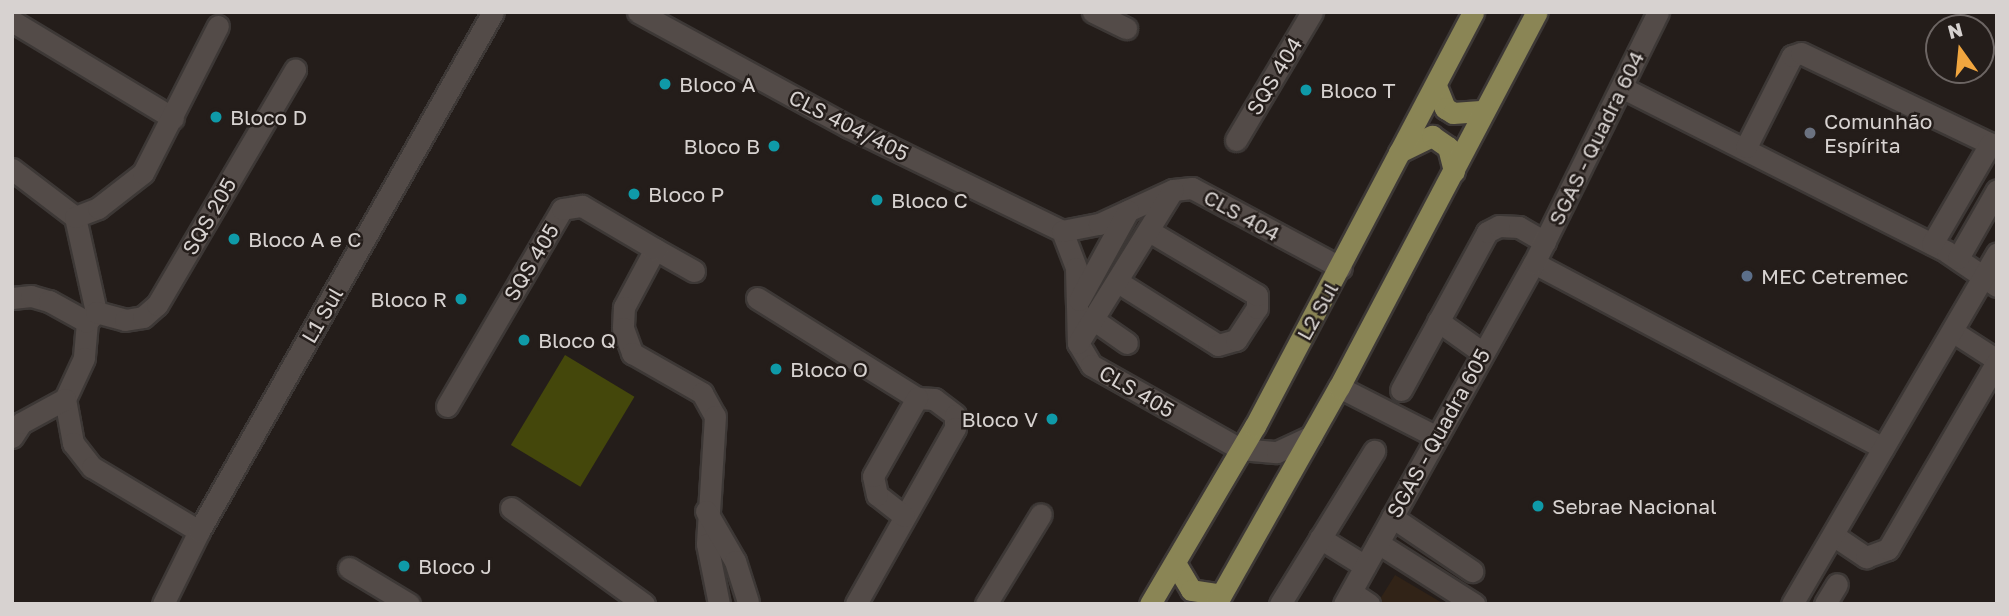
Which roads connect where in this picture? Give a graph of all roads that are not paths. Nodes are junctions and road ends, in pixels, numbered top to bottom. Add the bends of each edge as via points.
1 (507, 12) edge
2 (638, 12) edge
3 (1093, 12) edge
4 (1312, 12) edge
5 (1473, 12) edge
6 (1537, 12) edge
7 (1658, 12) edge
8 (490, 20) edge
9 (12, 21) edge
10 (218, 26) dead end
11 (1126, 28) dead end
12 (295, 70) dead end
13 (1436, 86) junction
14 (1623, 88) junction
15 (1484, 111) junction
16 (173, 118) junction
17 (1236, 140) dead end
18 (1994, 145) edge
19 (1746, 147) junction
20 (1395, 155) junction
21 (12, 169) edge
22 (1454, 171) junction
23 (1173, 190) junction
24 (1997, 190) edge
25 (1129, 209) junction
26 (75, 216) junction
27 (1152, 225) junction
28 (1062, 231) junction
29 (1183, 237) dead end
30 (1545, 242) junction
31 (1932, 244) junction
32 (655, 249) junction
33 (1997, 253) edge
34 (1958, 258) junction
35 (1534, 263) junction
36 (1341, 268) junction
37 (694, 271) dead end
38 (1118, 282) junction
39 (1990, 282) edge
40 (12, 298) edge
41 (757, 298) dead end
42 (1079, 300) junction
43 (92, 317) junction
44 (1094, 320) junction
45 (1438, 321) junction
46 (1952, 331) junction
47 (1078, 343) junction
48 (1127, 343) dead end
49 (1483, 353) junction
50 (1997, 361) edge
51 (1339, 387) junction
52 (1401, 390) dead end
53 (917, 398) junction
54 (65, 399) junction
55 (447, 406) dead end
56 (1311, 436) junction
57 (1435, 436) junction
58 (12, 437) edge
59 (1884, 448) junction
60 (1240, 449) junction
61 (1374, 451) dead end
62 (511, 509) dead end
63 (706, 511) junction
64 (1041, 514) dead end
65 (904, 516) junction
66 (1392, 517) junction
67 (200, 531) junction
68 (1833, 535) junction
69 (1320, 538) junction
70 (1378, 543) junction
71 (1175, 563) junction
72 (1365, 566) junction
73 (349, 568) dead end
74 (1472, 570) dead end
75 (1837, 584) dead end
76 (1347, 598) edge
77 (1219, 599) edge
78 (743, 603) edge
79 (163, 604) edge
80 (409, 604) edge
81 (644, 604) edge
82 (719, 604) edge
83 (856, 604) edge
84 (986, 604) edge
85 (1150, 604) edge
86 (1280, 604) edge
87 (1369, 604) edge
88 (1474, 604) edge
89 (1792, 604) edge
90 (1825, 604) edge

1 - 8 street, L1 Sul
2 - 28 street, CLS 404/405 via 849,127
3 - 11 street
4 - 17 street, SQS 404
5 - 13 main road, L2 Sul
6 - 15 main road
7 - 14 street, SGAS - Quadra 604
8 - 67 street, L1 Sul
9 - 16 street
10 - 16 street
12 - 43 street, SQS 205 via 157,305 143,317
13 - 15 main road via 1445,108 1453,113
13 - 20 main road, L2 Sul
14 - 19 street
14 - 30 street, SGAS - Quadra 604
15 - 22 main road
16 - 26 street via 143,173 98,208
18 - 19 street via 1801,53 1792,56
18 - 31 street
19 - 31 street
20 - 22 main road via 1412,142 1432,136 1448,147
20 - 36 main road, L2 Sul
21 - 26 street
22 - 51 main road
23 - 25 street, CLS 404
23 - 27 street
23 - 36 street, CLS 404 via 1192,188 1205,193
24 - 34 street
25 - 28 street, CLS 404 via 1099,225
25 - 42 street
26 - 43 street
27 - 29 street
27 - 38 street
27 - 38 street via 1257,295 1256,309 1236,340 1218,345
28 - 42 street via 1076,268
30 - 35 street, SGAS - Quadra 604
30 - 45 street via 1519,227 1499,226 1487,232
31 - 34 street
32 - 37 street, SQS 405
32 - 55 street, SQS 405 via 582,206 562,209
32 - 63 street via 624,307 623,328 632,352 642,361 685,381 710,404 716,434
33 - 39 street
34 - 39 street
35 - 49 street, SGAS - Quadra 605
35 - 59 street
36 - 60 main road, L2 Sul
38 - 44 street
39 - 46 street
40 - 43 street, SQS 205 via 32,296
41 - 53 street
42 - 47 street
43 - 54 street via 84,358
44 - 47 street
44 - 48 street
45 - 49 street
45 - 52 street
46 - 50 street
46 - 59 street
47 - 60 street, CLS 405 via 1091,365
49 - 57 street, SGAS - Quadra 605
50 - 68 street via 1938,485 1888,549 1866,557
51 - 56 main road
51 - 57 street
53 - 65 street via 873,476 877,495
53 - 65 street via 934,399 953,411 956,421
54 - 58 street via 21,423
54 - 67 street via 73,443 81,457
56 - 60 street, CLS 405 via 1277,452
56 - 77 main road
57 - 66 street, SGAS - Quadra 605
59 - 68 street
60 - 71 main road, L2 Sul
61 - 69 street
62 - 81 street
63 - 78 street via 735,561
63 - 82 street via 707,544
64 - 84 street
65 - 83 street
66 - 70 street, SGAS - Quadra 605
66 - 74 street
67 - 79 street, L1 Sul
68 - 89 street
69 - 72 street
69 - 86 street
70 - 72 street, SGAS - Quadra 605
70 - 88 street
71 - 77 main road via 1191,590
71 - 85 main road, L2 Sul
72 - 76 street, SGAS - Quadra 605
73 - 80 street
75 - 90 street
76 - 87 street

